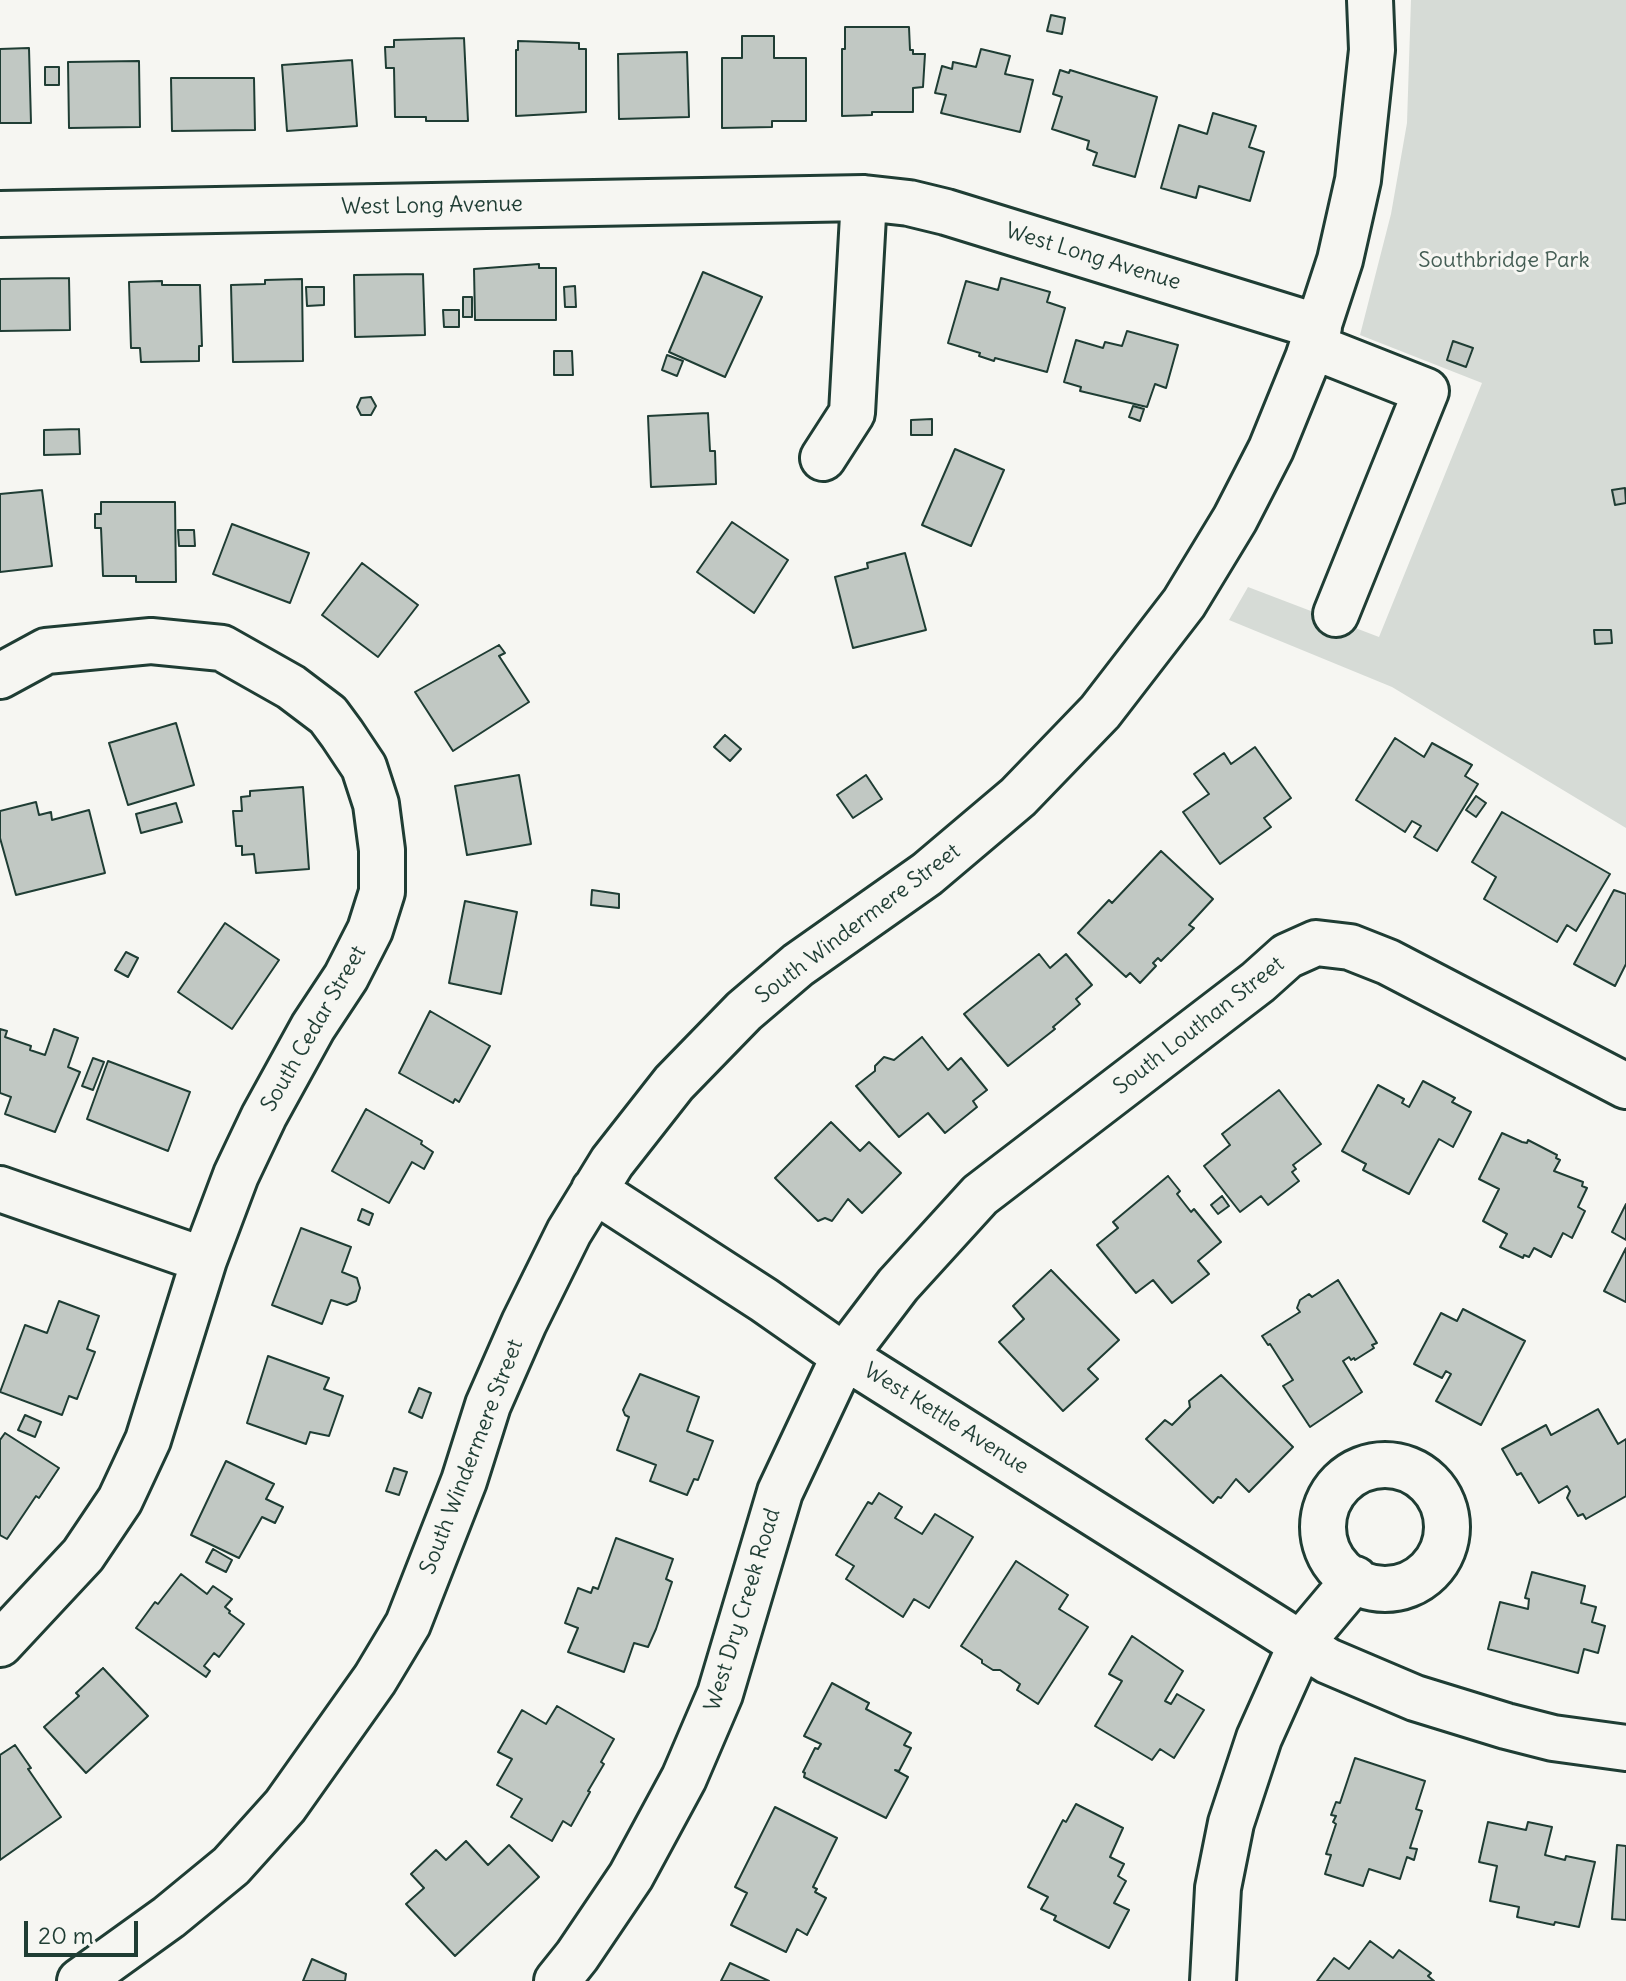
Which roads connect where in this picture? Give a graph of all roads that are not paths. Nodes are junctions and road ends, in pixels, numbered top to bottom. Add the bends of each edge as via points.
1 (1370, 0) edge
2 (864, 198) junction
3 (0, 214) edge
4 (1316, 336) junction
5 (823, 458) dead end
6 (1336, 614) dead end
7 (0, 676) edge
8 (1626, 1086) edge
9 (0, 1189) edge
10 (594, 1190) junction
11 (204, 1260) junction
12 (844, 1356) junction
13 (1355, 1579) dead end
14 (1302, 1642) junction
15 (0, 1644) edge
16 (1626, 1748) edge
17 (80, 1981) edge
18 (557, 1981) edge
19 (1213, 1981) edge

1 - 4 street, South Windermere Street via 1372,50 1358,180
2 - 3 street, West Long Avenue
2 - 4 street, West Long Avenue via 946,212
2 - 5 street via 852,413
4 - 6 street, West Long Avenue via 1426,391
4 - 10 street, South Windermere Street via 1271,449 1235,519 1184,603 1100,712 1007,807 744,1011 674,1083
7 - 11 street, South Cedar Street via 46,651 151,641 222,648 328,715 364,767 382,850 382,892 370,930 264,1116
8 - 12 street, South Louthan Street via 1388,962 1350,947 1316,943 1287,956 980,1195 898,1285
9 - 11 street
10 - 12 street, West Kettle Avenue
10 - 17 street, South Windermere Street via 524,1323 488,1405 408,1624 375,1679 285,1806 231,1866
11 - 15 street, South Cedar Street via 148,1440 120,1500 83,1555
12 - 14 street, West Kettle Avenue
12 - 18 street, West Dry Creek Road via 780,1492 720,1694 684,1778 631,1876
13 - 14 street
14 - 16 street, West Kettle Avenue via 1328,1661 1415,1698 1553,1738
14 - 19 street via 1259,1738 1231,1823 1218,1888

